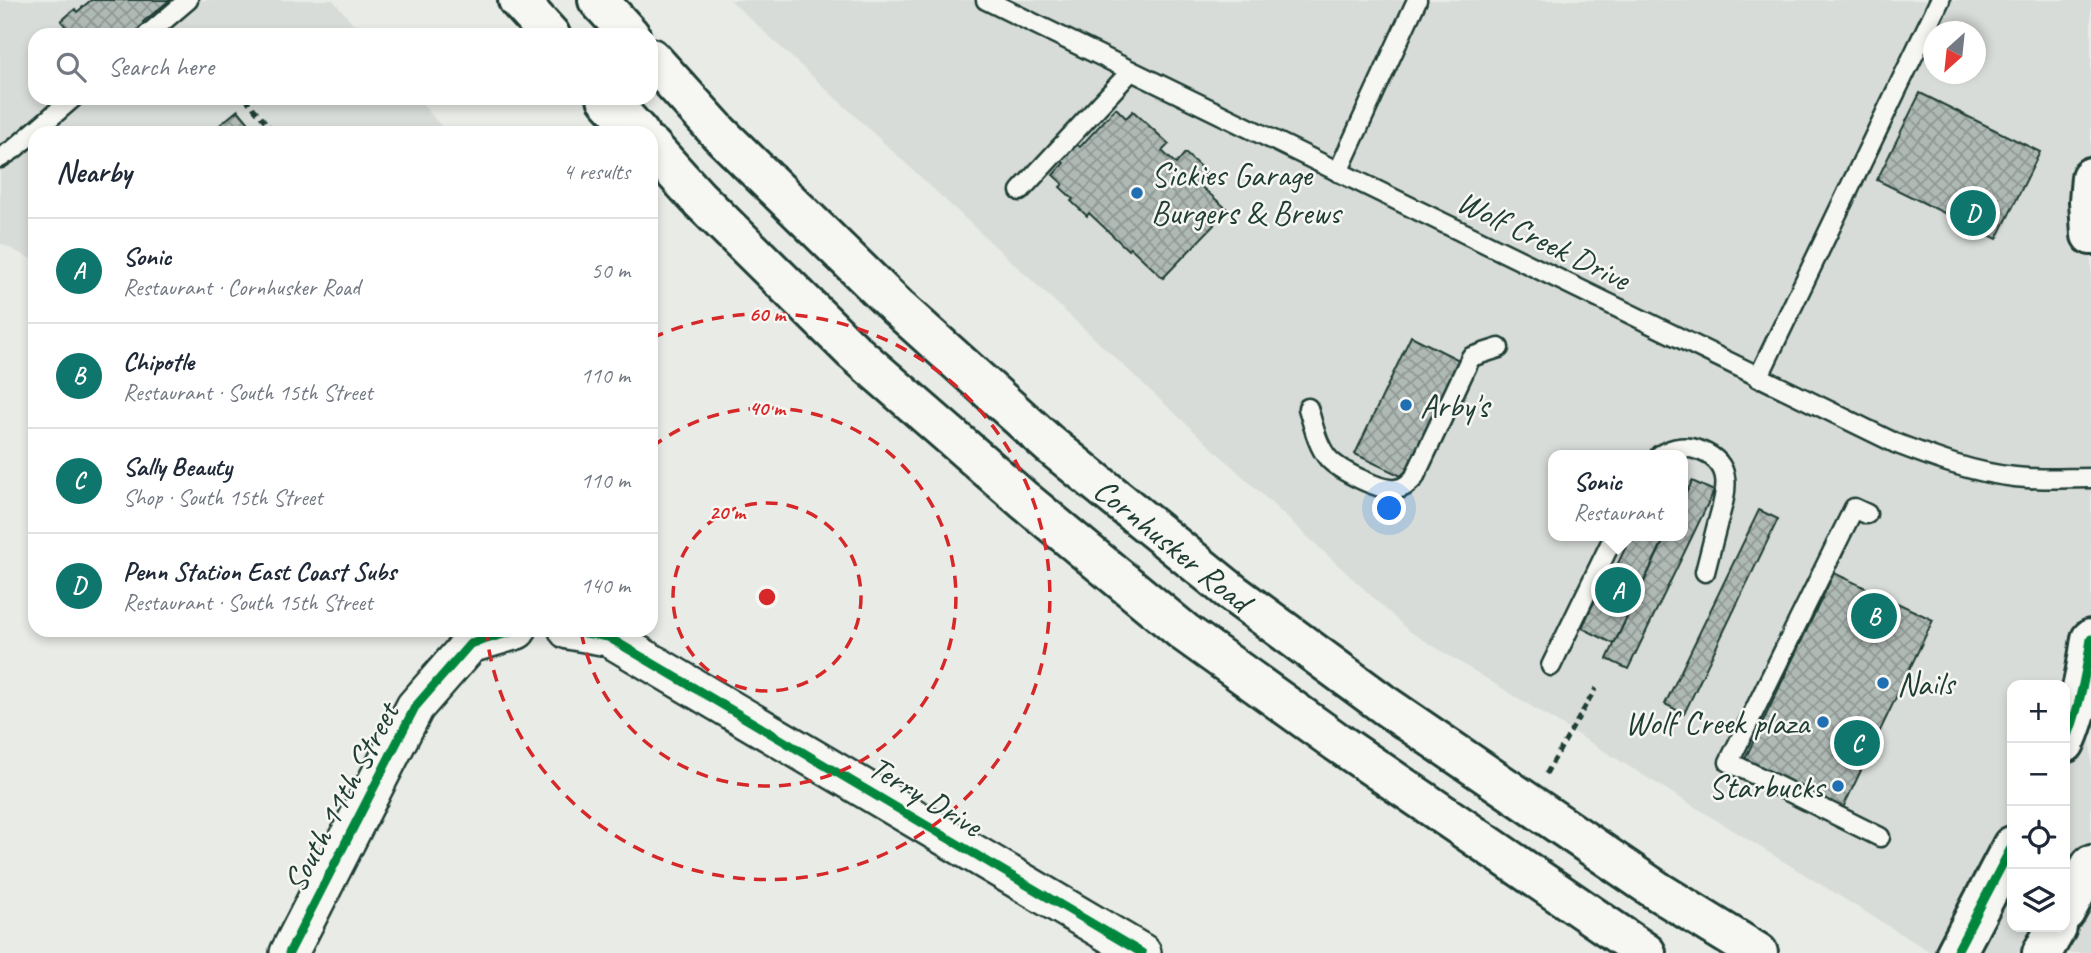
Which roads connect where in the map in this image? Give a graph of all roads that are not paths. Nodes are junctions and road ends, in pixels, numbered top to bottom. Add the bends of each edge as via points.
1 (188, 0) edge
2 (518, 0) edge
3 (597, 0) edge
4 (986, 0) edge
5 (1417, 0) edge
6 (1940, 0) edge
7 (155, 28) edge
8 (544, 28) edge
9 (623, 28) edge
10 (658, 66) edge
11 (1131, 71) junction
12 (65, 105) edge
13 (613, 105) edge
14 (40, 126) edge
15 (633, 126) edge
16 (28, 136) edge
17 (658, 154) edge
18 (0, 158) edge
19 (1338, 172) junction
20 (2091, 177) edge
21 (1020, 191) dead end
22 (2091, 235) edge
23 (1499, 348) dead end
24 (1758, 378) junction
25 (1308, 408) dead end
26 (1671, 450) edge
27 (2091, 478) edge
28 (1867, 514) dead end
29 (1612, 541) edge
30 (1705, 572) dead end
31 (494, 637) edge
32 (608, 637) edge
33 (2091, 639) edge
34 (1551, 666) dead end
35 (2070, 732) edge
36 (1880, 837) dead end
37 (2007, 856) edge
38 (2091, 865) edge
39 (2070, 903) edge
40 (2054, 932) edge
41 (289, 953) edge
42 (1142, 953) edge
43 (1646, 953) edge
44 (1758, 953) edge
45 (1956, 953) edge
46 (2042, 953) edge

1 - 7 lane
2 - 8 main road
3 - 9 main road
4 - 11 lane, Wolf Creek Drive
5 - 19 lane
6 - 24 lane
10 - 44 main road, Cornhusker Road via 719,133 897,307 1146,524 1386,706
11 - 19 lane, Wolf Creek Drive
11 - 21 lane
12 - 14 lane
13 - 15 main road
16 - 18 lane
17 - 43 main road, Cornhusker Road via 854,352 1184,632
19 - 24 lane, Wolf Creek Drive
20 - 22 main road
23 - 25 lane via 1471,357 1414,478 1399,489 1380,488 1329,460
24 - 27 lane, Wolf Creek Drive via 1895,443 1955,464 2016,478
26 - 30 lane via 1688,447 1710,455 1725,474 1727,489
28 - 36 lane via 1854,508 1729,762
29 - 34 lane
31 - 41 street, South 11th Street via 470,644 415,707
32 - 42 street, Terry Drive
33 - 35 main road
37 - 45 main road
38 - 39 main road
40 - 46 main road

